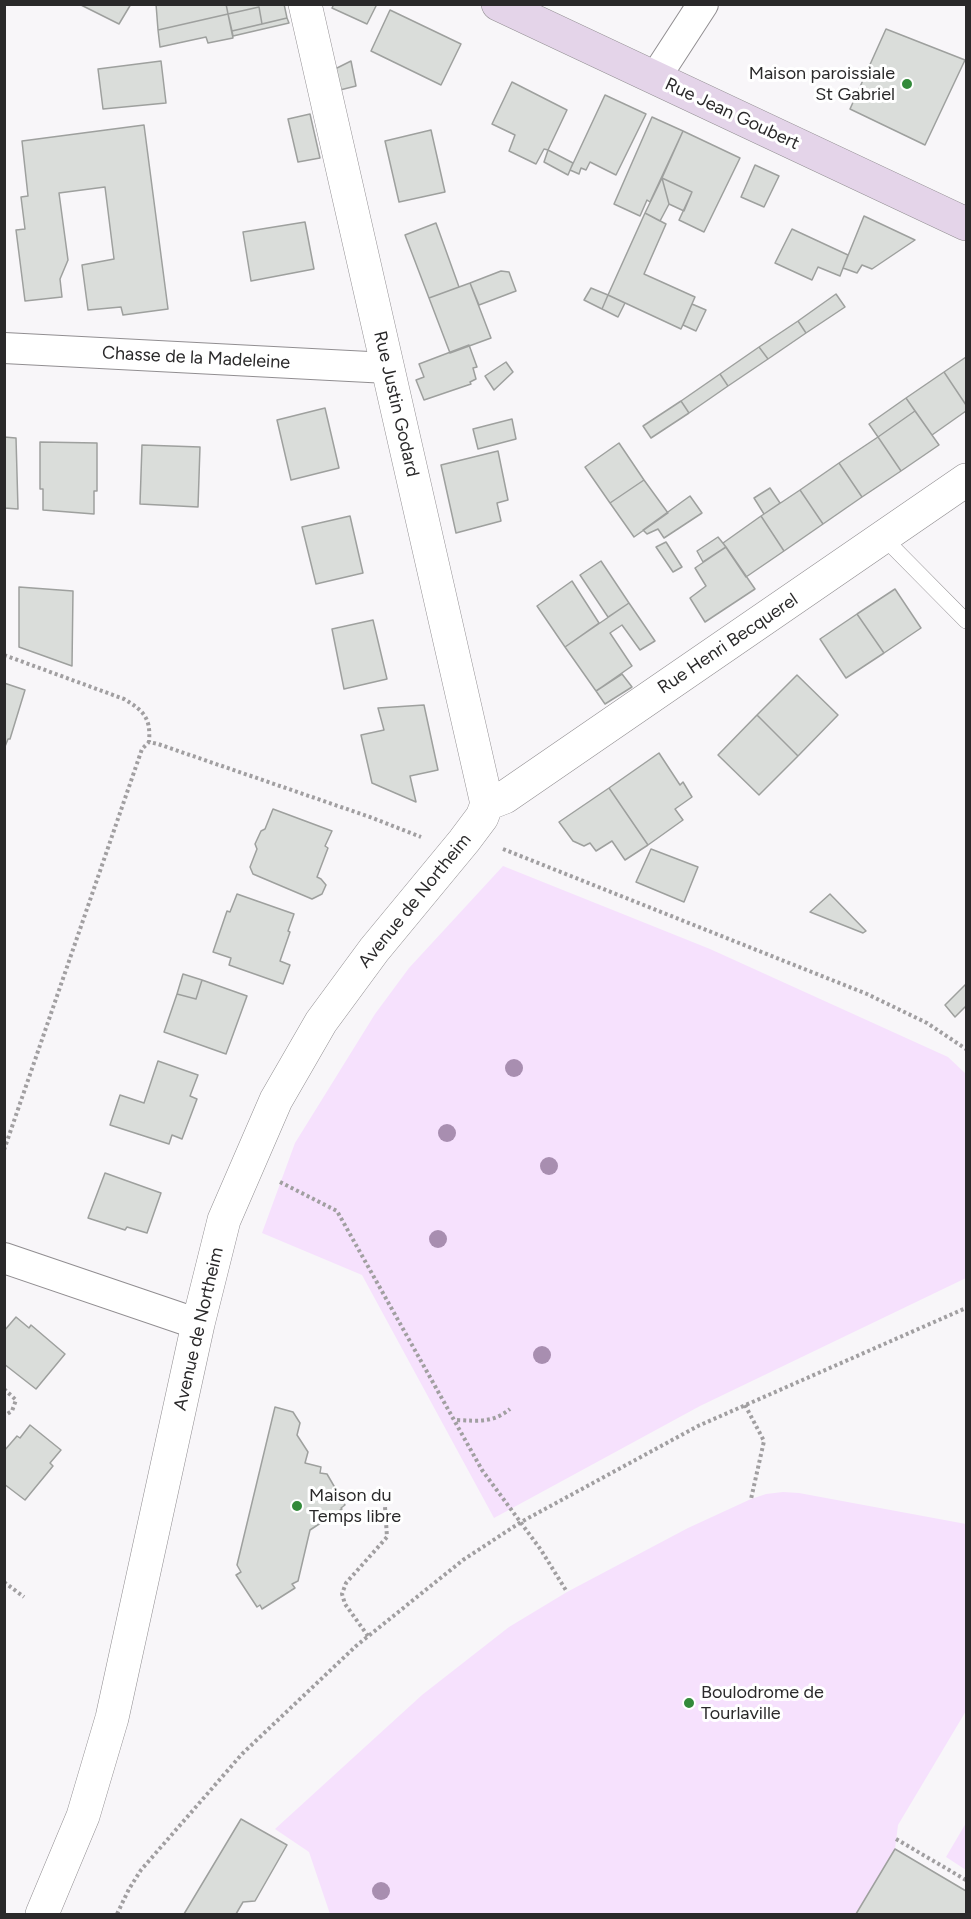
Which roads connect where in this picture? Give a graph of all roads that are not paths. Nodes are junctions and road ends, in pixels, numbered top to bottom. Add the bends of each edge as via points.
1 (305, 4) edge
2 (498, 4) edge
3 (703, 4) edge
4 (655, 78) junction
5 (966, 224) edge
6 (4, 348) edge
7 (388, 368) junction
8 (966, 480) edge
9 (884, 537) junction
10 (966, 621) edge
11 (487, 804) junction
12 (4, 1258) edge
13 (198, 1324) junction
14 (42, 1914) edge

1 - 7 street, Rue Justin Godard
2 - 4 main road, Rue Jean Goubert
3 - 4 street
4 - 5 main road, Rue Jean Goubert
6 - 7 street, Chasse de la Madeleine
7 - 11 street, Rue Justin Godard
8 - 9 street, Rue Henri Becquerel
9 - 10 lane
9 - 11 street, Rue Henri Becquerel via 506,797
11 - 13 street, Avenue de Northeim via 464,842 374,950 321,1023 276,1100 224,1220
12 - 13 street
13 - 14 street, Avenue de Northeim via 112,1718 83,1816

